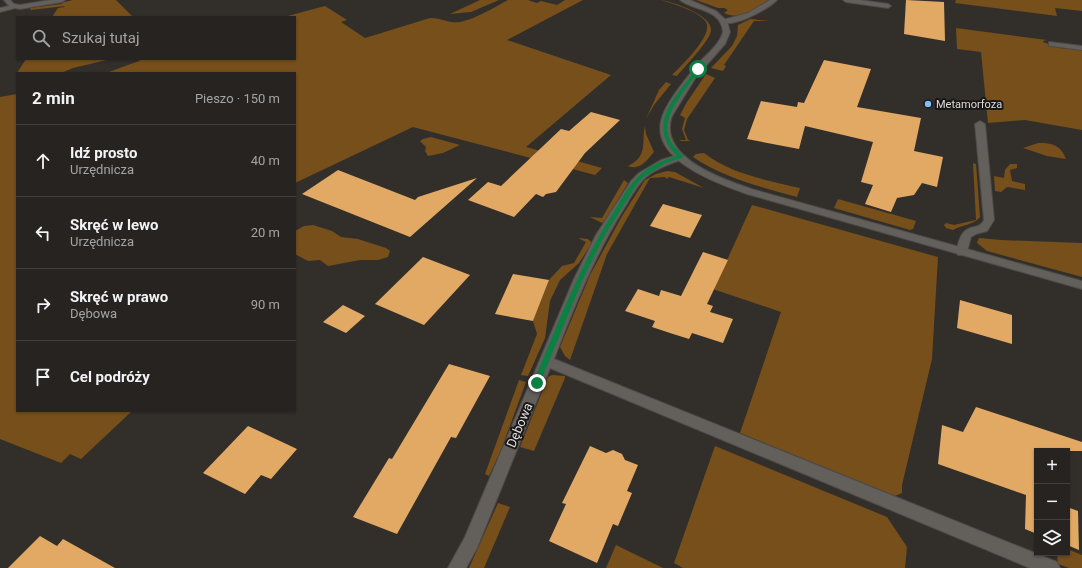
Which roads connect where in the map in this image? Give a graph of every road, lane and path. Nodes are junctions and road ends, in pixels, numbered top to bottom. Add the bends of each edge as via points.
1 (62, 0) edge
2 (683, 0) edge
3 (774, 0) edge
4 (846, 0) edge
5 (8, 1) edge
6 (15, 3) edge
7 (888, 6) dead end
8 (0, 10) edge
9 (723, 21) junction
10 (1052, 44) dead end
11 (1082, 48) edge
12 (980, 124) dead end
13 (681, 157) junction
14 (962, 252) junction
15 (1082, 285) edge
16 (546, 362) junction
17 (457, 568) edge
18 (1051, 568) edge

1 - 6 street
2 - 9 street via 715,13
3 - 9 street via 752,15
4 - 7 street
5 - 6 street
6 - 8 street
9 - 13 street via 726,28 723,41 702,64 668,112 665,134 671,147
10 - 11 street
12 - 14 street via 989,220 988,226 969,233
13 - 14 street via 726,184
13 - 16 street, Dębowa via 654,167 635,183 602,235 580,279
14 - 15 street
16 - 17 street, Dębowa via 471,542
16 - 18 street

